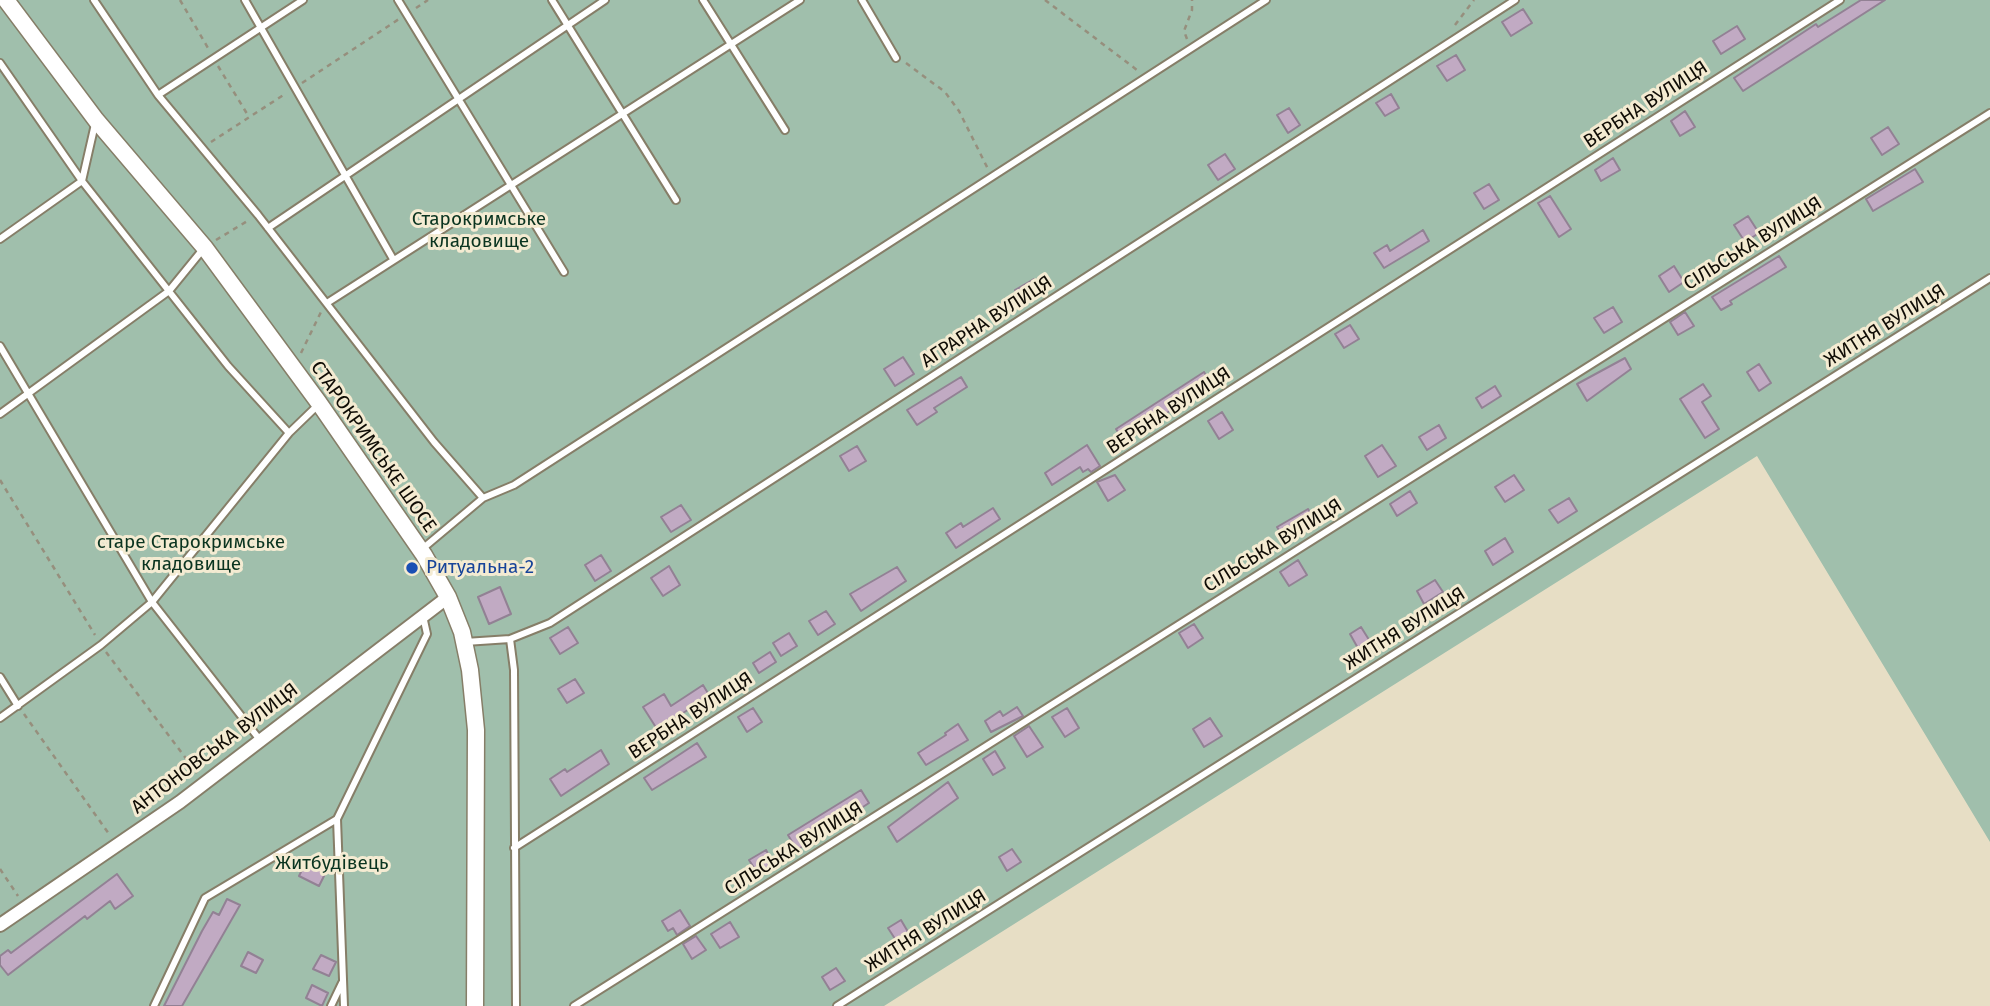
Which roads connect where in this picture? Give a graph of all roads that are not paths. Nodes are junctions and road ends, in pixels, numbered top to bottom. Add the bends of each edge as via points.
1 (6, 0) edge
2 (94, 0) edge
3 (245, 0) edge
4 (303, 0) edge
5 (397, 0) edge
6 (552, 0) edge
7 (605, 0) edge
8 (704, 0) edge
9 (800, 0) edge
10 (862, 0) edge
11 (1266, 0) edge
12 (1515, 0) edge
13 (1840, 0) edge
14 (567, 25) junction
15 (261, 28) junction
16 (731, 44) junction
17 (897, 58) road end
18 (0, 64) edge
19 (158, 95) junction
20 (457, 98) junction
21 (622, 112) junction
22 (1990, 113) edge
23 (96, 120) junction
24 (785, 130) dead end
25 (344, 174) junction
26 (82, 181) junction
27 (510, 184) junction
28 (676, 200) dead end
29 (268, 228) junction
30 (0, 239) edge
31 (205, 248) junction
32 (393, 259) junction
33 (564, 272) dead end
34 (1990, 278) edge
35 (169, 291) junction
36 (327, 303) junction
37 (0, 346) edge
38 (28, 394) junction
39 (319, 404) junction
40 (0, 414) edge
41 (289, 433) junction
42 (483, 499) junction
43 (420, 551) junction
44 (448, 597) junction
45 (152, 603) junction
46 (423, 616) junction
47 (510, 639) junction
48 (464, 642) junction
49 (0, 677) edge
50 (18, 706) junction
51 (0, 718) edge
52 (260, 740) junction
53 (337, 819) junction
54 (514, 848) junction
55 (0, 925) edge
56 (344, 980) junction
57 (154, 1006) edge
58 (331, 1006) edge
59 (344, 1006) edge
60 (475, 1006) edge
61 (516, 1006) edge
62 (574, 1006) edge
63 (837, 1006) edge

1 - 23 street, СТАРОКРИМСЬКЕ ШОСЕ
2 - 19 lane
3 - 15 lane
4 - 15 lane
5 - 20 lane
6 - 14 lane
7 - 14 lane
8 - 16 lane
9 - 16 lane
10 - 17 lane
11 - 42 lane via 514,485
12 - 47 lane, АГРАРНА ВУЛИЦЯ via 550,623
13 - 54 lane, ВЕРБНА ВУЛИЦЯ
14 - 20 lane
14 - 21 lane
15 - 19 lane
15 - 25 lane
16 - 21 lane
16 - 24 lane
18 - 26 lane
19 - 29 lane
20 - 25 lane
20 - 27 lane
21 - 27 lane
21 - 28 lane
22 - 62 lane, СІЛЬСЬКА ВУЛИЦЯ
23 - 26 lane
23 - 31 street, СТАРОКРИМСЬКЕ ШОСЕ
25 - 29 lane
25 - 32 lane
26 - 30 lane
26 - 35 lane
27 - 32 lane
27 - 33 lane
29 - 36 lane
31 - 35 lane
31 - 39 street, СТАРОКРИМСЬКЕ ШОСЕ
32 - 36 lane
34 - 63 lane, ЖИТНЯ ВУЛИЦЯ
35 - 38 lane
35 - 41 lane
36 - 42 lane
37 - 38 lane
38 - 40 lane
38 - 45 lane
39 - 41 lane
39 - 43 street, СТАРОКРИМСЬКЕ ШОСЕ
41 - 45 lane
42 - 43 lane
43 - 44 street, СТАРОКРИМСЬКЕ ШОСЕ
44 - 46 street, АНТОНОВСЬКА ВУЛИЦЯ
44 - 48 street, СТАРОКРИМСЬКЕ ШОСЕ
45 - 50 lane
45 - 52 lane
46 - 52 street, АНТОНОВСЬКА ВУЛИЦЯ
46 - 53 lane via 427,634
47 - 48 lane, АГРАРНА ВУЛИЦЯ
47 - 54 lane
48 - 60 street, СТАРОКРИМСЬКЕ ШОСЕ via 476,730
49 - 50 lane
50 - 51 lane
52 - 55 street, АНТОНОВСЬКА ВУЛИЦЯ
53 - 56 lane
53 - 57 lane via 205,898
54 - 61 lane
56 - 58 lane
56 - 59 lane

